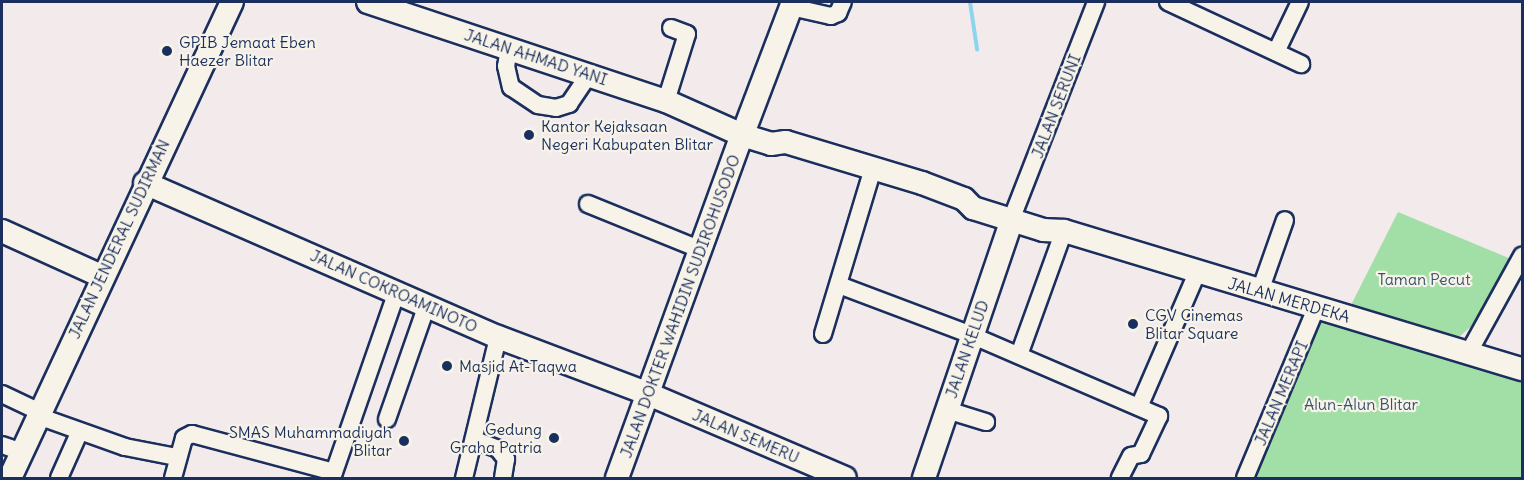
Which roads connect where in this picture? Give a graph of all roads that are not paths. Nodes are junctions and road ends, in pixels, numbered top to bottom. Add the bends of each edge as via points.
1 (232, 2) edge
2 (368, 2) edge
3 (843, 2) edge
4 (1096, 2) edge
5 (1168, 2) edge
6 (1300, 2) edge
7 (792, 4) edge
8 (671, 28) dead end
9 (509, 48) junction
10 (1276, 52) junction
11 (1301, 64) dead end
12 (589, 74) junction
13 (666, 101) junction
14 (744, 129) junction
15 (873, 168) junction
16 (145, 183) junction
17 (588, 204) dead end
18 (1013, 215) junction
19 (1285, 220) dead end
20 (1061, 230) junction
21 (2, 231) edge
22 (699, 249) junction
23 (1522, 256) edge
24 (1197, 273) junction
25 (101, 276) junction
26 (838, 285) junction
27 (397, 291) junction
28 (1260, 291) junction
29 (427, 305) junction
30 (1316, 308) junction
31 (824, 334) dead end
32 (971, 335) junction
33 (498, 337) junction
34 (1469, 352) junction
35 (1019, 355) junction
36 (1522, 369) edge
37 (646, 393) junction
38 (2, 394) edge
39 (1139, 407) junction
40 (947, 410) junction
41 (39, 414) junction
42 (387, 419) dead end
43 (986, 422) dead end
44 (79, 433) junction
45 (475, 440) junction
46 (12, 448) edge
47 (177, 458) junction
48 (333, 476) edge
49 (10, 478) edge
50 (59, 478) edge
51 (173, 478) edge
52 (464, 478) edge
53 (503, 478) edge
54 (617, 478) edge
55 (845, 478) edge
56 (924, 478) edge
57 (1120, 478) edge
58 (1245, 478) edge

1 - 16 main road, JALAN JENDERAL SUDIRMAN
2 - 9 main road, JALAN AHMAD YANI
3 - 7 street via 838,13 831,16
4 - 18 street, JALAN SERUNI
5 - 10 street
6 - 10 street
7 - 14 main road, JALAN DOKTER WAHIDIN SUDIROHUSODO
8 - 13 street via 687,34
9 - 12 main road, JALAN AHMAD YANI
9 - 12 street via 506,66 511,87 538,105 556,108 569,104
10 - 11 street
12 - 13 main road, JALAN AHMAD YANI
13 - 14 main road, JALAN AHMAD YANI via 703,114 708,122
14 - 15 main road, JALAN MERDEKA via 771,144 786,142
14 - 22 main road, JALAN DOKTER WAHIDIN SUDIROHUSODO
15 - 18 main road, JALAN MERDEKA via 964,199 973,208
15 - 26 street
16 - 25 main road, JALAN JENDERAL SUDIRMAN
16 - 27 main road, JALAN COKROAMINOTO
17 - 22 street
18 - 20 main road, JALAN MERDEKA via 1043,230
18 - 32 main road, JALAN KELUD
19 - 28 street
20 - 24 main road, JALAN MERDEKA
20 - 35 street
21 - 25 main road
22 - 37 main road, JALAN DOKTER WAHIDIN SUDIROHUSODO
23 - 34 street
24 - 28 main road, JALAN MERDEKA
24 - 39 street
25 - 41 main road, JALAN JENDERAL SUDIRMAN
26 - 31 street
26 - 32 street
27 - 29 main road, JALAN COKROAMINOTO
27 - 48 street
28 - 30 main road, JALAN MERDEKA
29 - 33 main road, JALAN COKROAMINOTO
29 - 42 street
30 - 34 main road, JALAN MERDEKA
30 - 58 street, JALAN MERAPI
32 - 35 street
32 - 40 main road, JALAN KELUD
33 - 37 main road, JALAN COKROAMINOTO
33 - 45 street
34 - 36 main road, JALAN MERDEKA
35 - 39 street
37 - 54 main road, JALAN DOKTER WAHIDIN SUDIROHUSODO
37 - 55 main road, JALAN SEMERU
38 - 41 street
39 - 57 street via 1159,416 1141,454 1131,456
40 - 43 street
40 - 56 main road, JALAN KELUD
41 - 44 street
41 - 46 main road, JALAN JENDERAL SUDIRMAN
44 - 47 street
44 - 50 street
45 - 52 street
45 - 53 street via 498,449 506,459
46 - 49 main road, JALAN JENDERAL SUDIRMAN
47 - 48 street via 184,438 192,434
47 - 51 street

